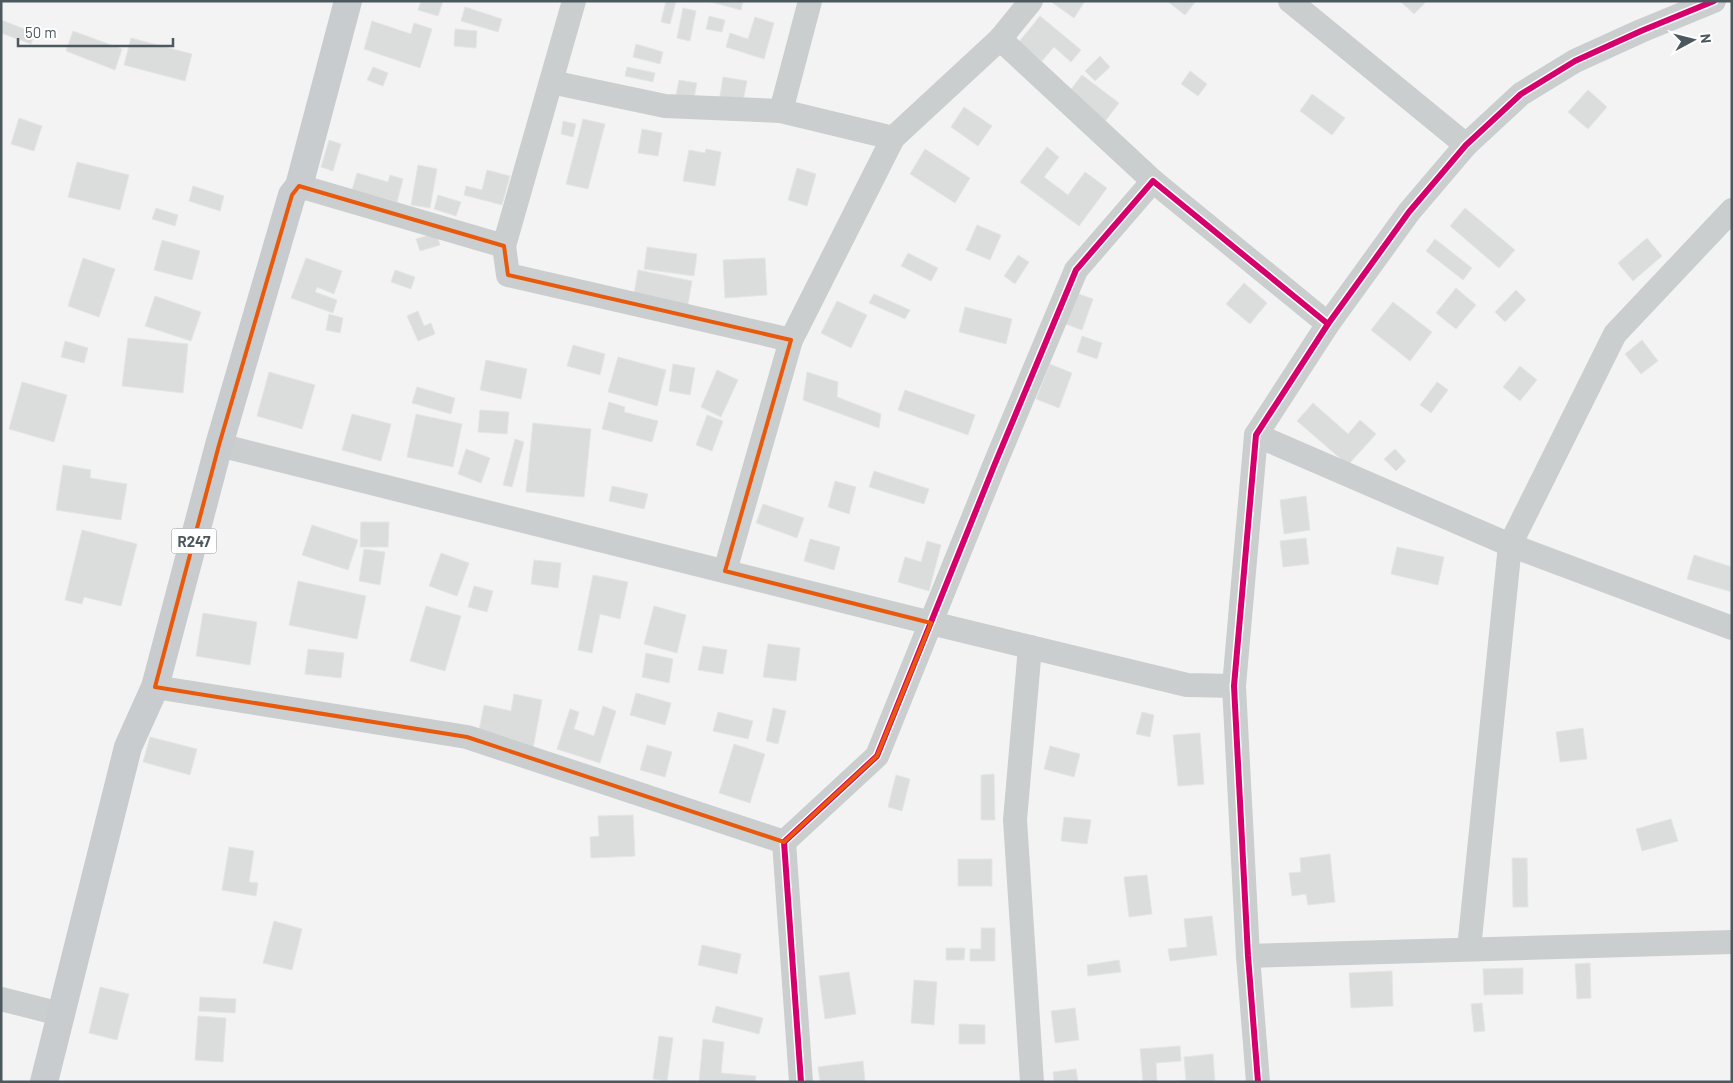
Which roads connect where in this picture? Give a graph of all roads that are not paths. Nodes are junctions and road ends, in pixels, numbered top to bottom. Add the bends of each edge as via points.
1 (348, 1) edge
2 (574, 1) edge
3 (810, 1) edge
4 (1031, 1) edge
5 (1714, 1) edge
6 (1292, 2) edge
7 (1000, 39) junction
8 (551, 82) junction
9 (781, 112) junction
10 (893, 138) junction
11 (1466, 145) junction
12 (1153, 181) junction
13 (299, 186) junction
14 (1732, 210) edge
15 (504, 246) junction
16 (1328, 324) junction
17 (791, 340) junction
18 (1256, 434) junction
19 (219, 445) junction
20 (1510, 545) junction
21 (725, 571) junction
22 (931, 623) junction
23 (1732, 628) edge
24 (1030, 647) junction
25 (1234, 686) junction
26 (154, 687) junction
27 (784, 842) junction
28 (1470, 939) dead end
29 (1732, 942) edge
30 (1248, 956) junction
31 (1, 999) edge
32 (60, 1014) junction
33 (44, 1082) edge
34 (802, 1082) edge
35 (1032, 1082) edge
36 (1258, 1082) edge

1 - 13 main road, R247
2 - 8 street
3 - 9 street
4 - 7 street
5 - 11 street via 1575,61 1522,94
6 - 11 street
7 - 10 street
7 - 12 street
8 - 9 street via 665,106
8 - 15 street
9 - 10 street
10 - 17 street
11 - 16 street via 1409,212
12 - 16 street
12 - 22 street via 1076,270
13 - 15 street
13 - 19 main road, R247 via 292,195
14 - 20 street via 1615,334
15 - 17 street via 508,275
16 - 18 street
17 - 21 street
18 - 20 street
18 - 25 street
19 - 21 street
19 - 26 main road, R247
20 - 23 street
20 - 28 street
21 - 22 street
22 - 24 street
22 - 27 street via 877,756
24 - 25 street via 1187,685
24 - 35 street via 1015,820
25 - 30 street
26 - 27 street via 467,737
26 - 32 main road, R247 via 128,746
27 - 34 street
29 - 30 street
30 - 36 street
31 - 32 street
32 - 33 main road, R247

